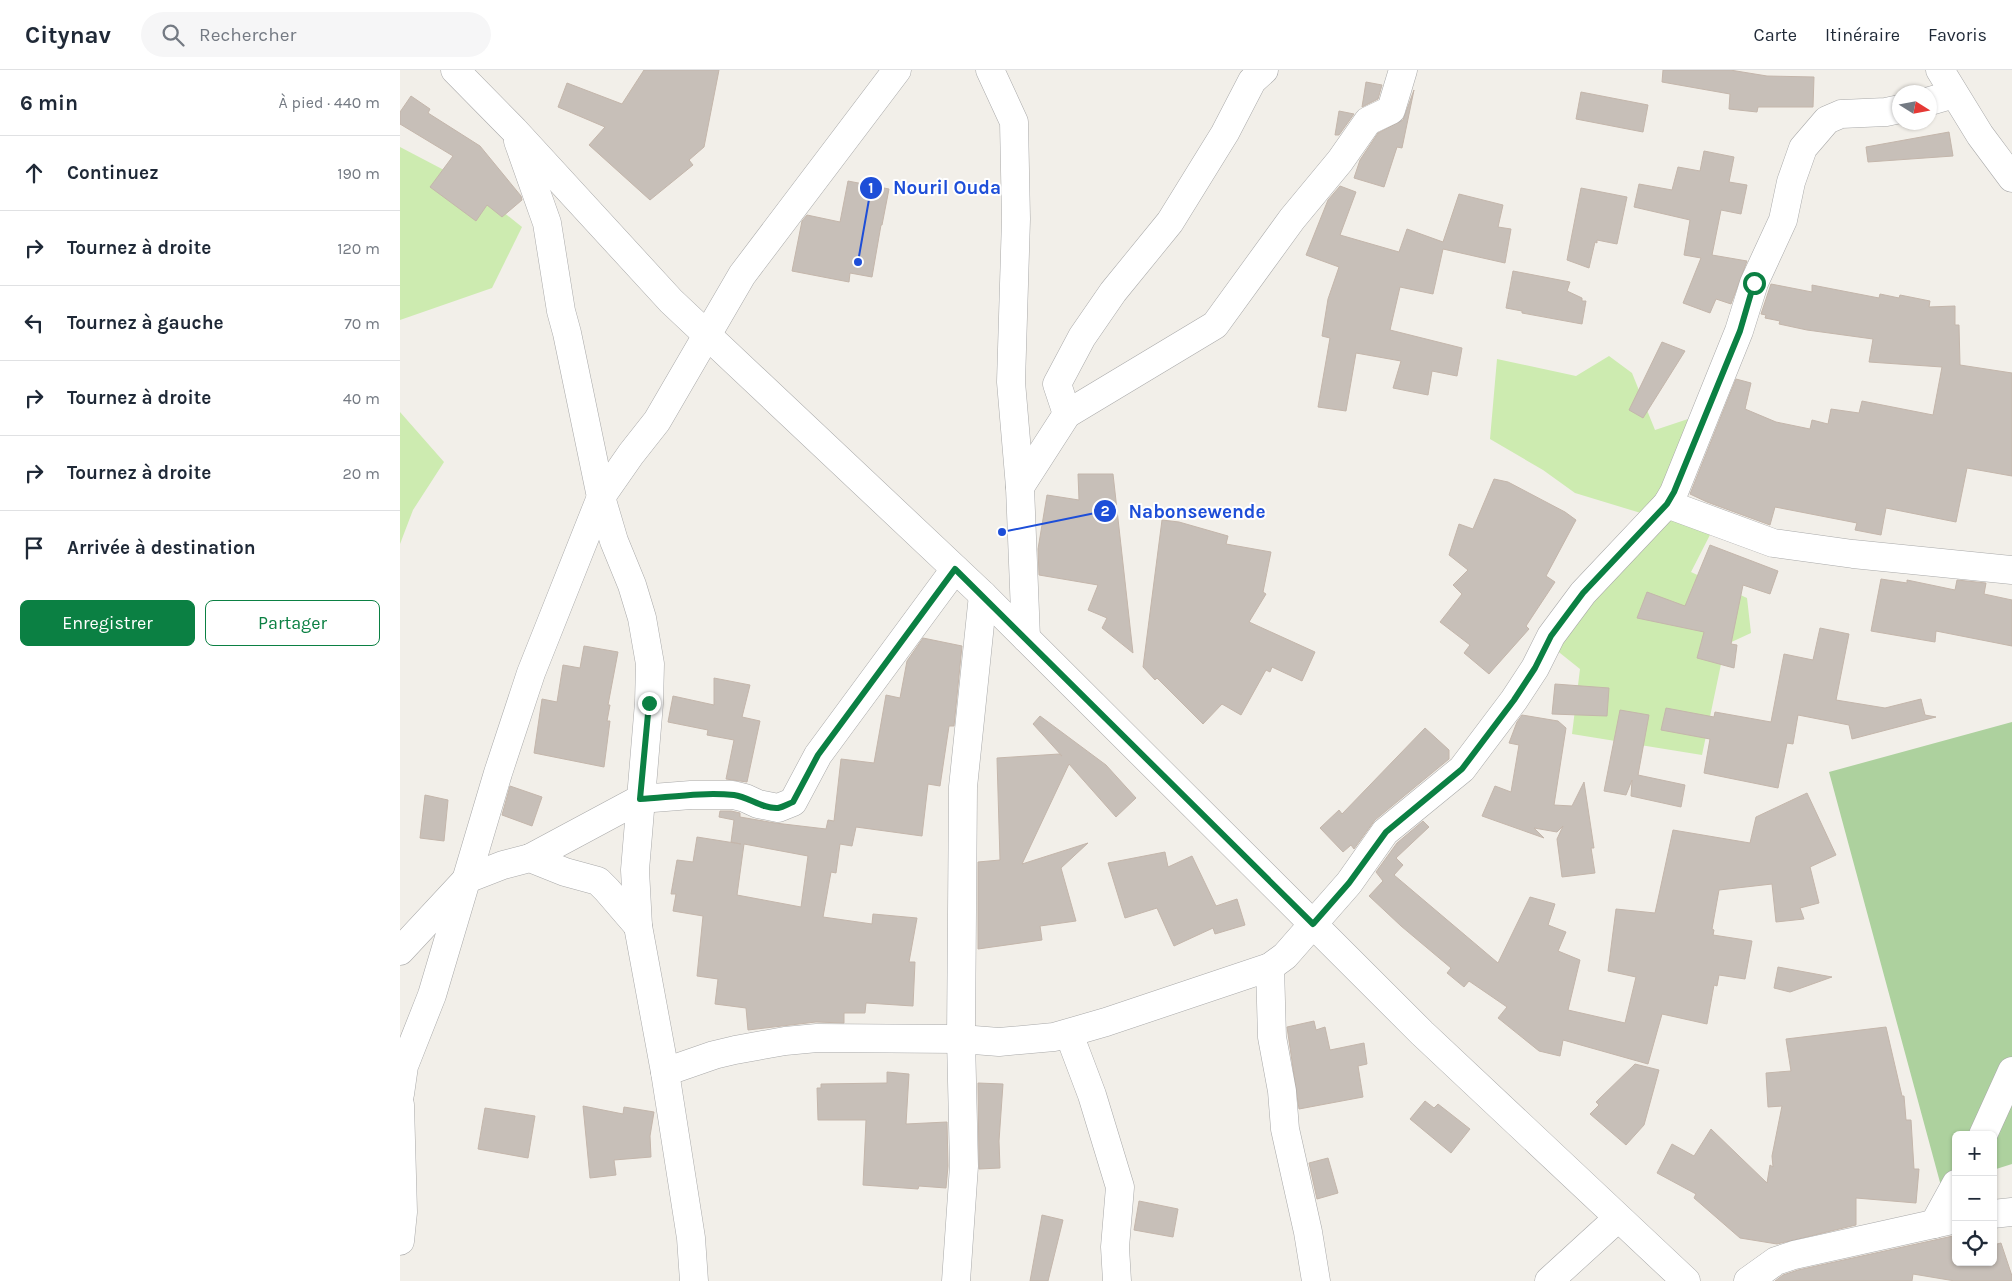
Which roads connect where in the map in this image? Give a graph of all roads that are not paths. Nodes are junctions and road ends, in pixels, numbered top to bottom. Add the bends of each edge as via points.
1 (455, 70) edge
2 (897, 70) edge
3 (990, 70) edge
4 (1264, 70) edge
5 (1403, 70) edge
6 (1940, 70) edge
7 (1942, 97) edge
8 (1892, 110) edge
9 (514, 130) junction
10 (2012, 178) edge
11 (707, 335) junction
12 (1066, 414) junction
13 (1020, 487) junction
14 (601, 497) junction
15 (1667, 504) junction
16 (955, 569) junction
17 (2012, 570) edge
18 (983, 595) junction
19 (1026, 638) junction
20 (640, 799) junction
21 (530, 858) junction
22 (467, 879) junction
23 (1313, 924) junction
24 (638, 926) junction
25 (400, 951) edge
26 (1270, 967) junction
27 (1069, 1034) junction
28 (961, 1039) junction
29 (2012, 1071) edge
30 (665, 1072) junction
31 (400, 1094) edge
32 (400, 1105) edge
33 (1985, 1131) edge
34 (1952, 1197) edge
35 (2012, 1212) edge
36 (401, 1213) edge
37 (1997, 1214) edge
38 (1618, 1218) junction
39 (1945, 1221) edge
40 (400, 1241) edge
41 (694, 1281) edge
42 (956, 1281) edge
43 (1118, 1281) edge
44 (1316, 1281) edge
45 (1549, 1281) edge
46 (1686, 1281) edge
47 (1748, 1281) edge

1 - 9 street
2 - 11 street via 742,275
3 - 13 street via 1014,122 1016,219 1011,382
4 - 12 street via 1252,81 1225,133 1170,222 1113,292 1082,337 1057,384
5 - 12 street via 1391,110 1368,121 1216,325
6 - 7 street
7 - 10 street via 1980,135
8 - 15 street via 1841,114 1827,120 1803,148 1790,182 1783,220 1754,283 1740,331
9 - 11 street via 671,301
9 - 14 street via 547,223 561,310
11 - 14 street via 657,421
11 - 16 street
12 - 13 street
13 - 19 street
14 - 20 street via 642,618 650,664
14 - 22 street via 531,673
15 - 17 street via 1773,543
15 - 23 street via 1583,593 1551,636 1514,700 1462,769 1386,832 1349,883
16 - 18 street
16 - 20 street via 818,755 793,802 778,808 734,795
18 - 19 street
18 - 28 street via 963,786
19 - 23 street
20 - 21 street
20 - 24 street via 635,870
21 - 22 street
21 - 24 street via 598,881
22 - 25 street
22 - 31 street via 432,995 404,1066
23 - 26 street via 1286,956
23 - 38 street via 1422,1033
24 - 30 street
26 - 27 street
26 - 44 street via 1272,1037 1285,1129
27 - 28 street via 999,1042
27 - 43 street via 1092,1095 1120,1187 1115,1247
28 - 30 street via 818,1038 785,1041 714,1054
28 - 42 street via 964,1166
29 - 33 street
30 - 41 street via 691,1238
32 - 36 street
34 - 39 street
35 - 37 street
36 - 40 street
38 - 45 street
38 - 46 street
39 - 47 street via 1794,1255 1776,1261

